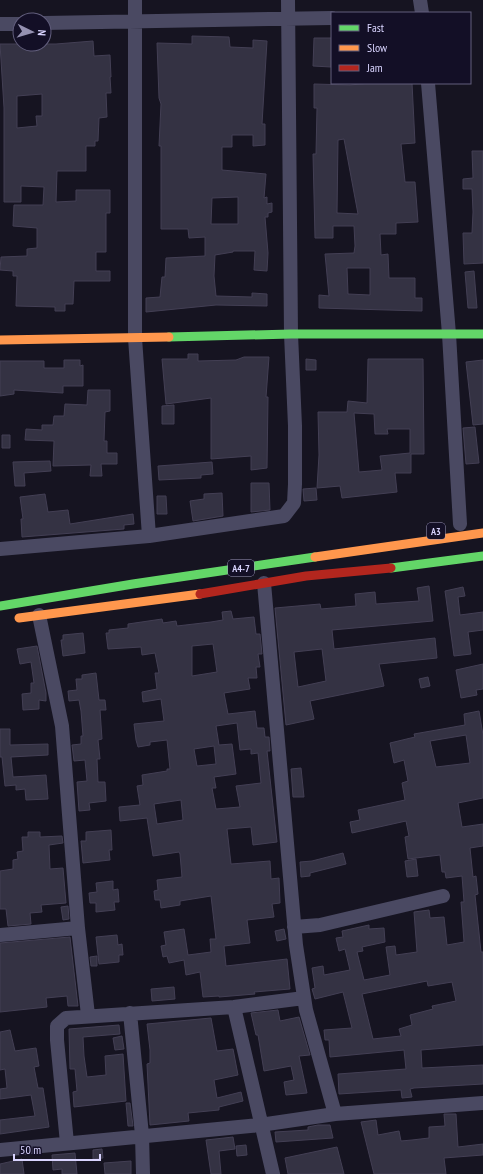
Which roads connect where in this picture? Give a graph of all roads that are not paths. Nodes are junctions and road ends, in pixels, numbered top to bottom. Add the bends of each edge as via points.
1 (135, 0) edge
2 (288, 0) edge
3 (420, 0) edge
4 (422, 12) edge
5 (331, 18) edge
6 (289, 19) junction
7 (135, 21) junction
8 (52, 23) edge
9 (0, 24) edge
10 (12, 24) edge
11 (428, 84) edge
12 (291, 334) junction
13 (449, 334) junction
14 (483, 334) edge
15 (135, 338) junction
16 (0, 340) edge
17 (457, 526) joint
18 (483, 533) edge
19 (149, 536) junction
20 (391, 546) junction
21 (0, 549) edge
22 (483, 556) edge
23 (264, 583) junction
24 (0, 606) edge
25 (39, 615) junction
26 (8, 620) dead end
27 (443, 896) dead end
28 (294, 927) junction
29 (78, 928) junction
30 (0, 935) edge
31 (304, 998) junction
32 (234, 1007) junction
33 (130, 1013) junction
34 (88, 1015) junction
35 (483, 1103) edge
36 (335, 1114) junction
37 (260, 1125) junction
38 (142, 1135) junction
39 (67, 1143) junction
40 (0, 1150) edge
41 (143, 1174) edge
42 (273, 1174) edge

1 - 7 street
2 - 6 street
3 - 4 street
5 - 6 street
6 - 7 street
6 - 12 street
7 - 8 street
7 - 15 street
9 - 10 street
11 - 13 street
12 - 13 main road
12 - 15 main road
12 - 19 street via 295,426 294,503 284,516
13 - 14 main road
13 - 17 street
15 - 16 main road
15 - 19 street
17 - 20 main road, A3
18 - 20 main road, A4-7
19 - 21 street
20 - 24 main road, A4-7
22 - 23 main road, A4-7
23 - 25 main road, A4-7 via 161,600
23 - 28 street
25 - 26 main road, A4-7
25 - 29 street via 62,726
27 - 28 street via 320,925
28 - 31 street
29 - 30 street
29 - 34 street
31 - 32 street
31 - 36 street
32 - 33 street
32 - 37 street
33 - 34 street
33 - 38 street
34 - 39 street via 66,1018 57,1026
35 - 36 street
36 - 37 street
37 - 38 street
37 - 42 street
38 - 39 street
38 - 41 street
39 - 40 street

